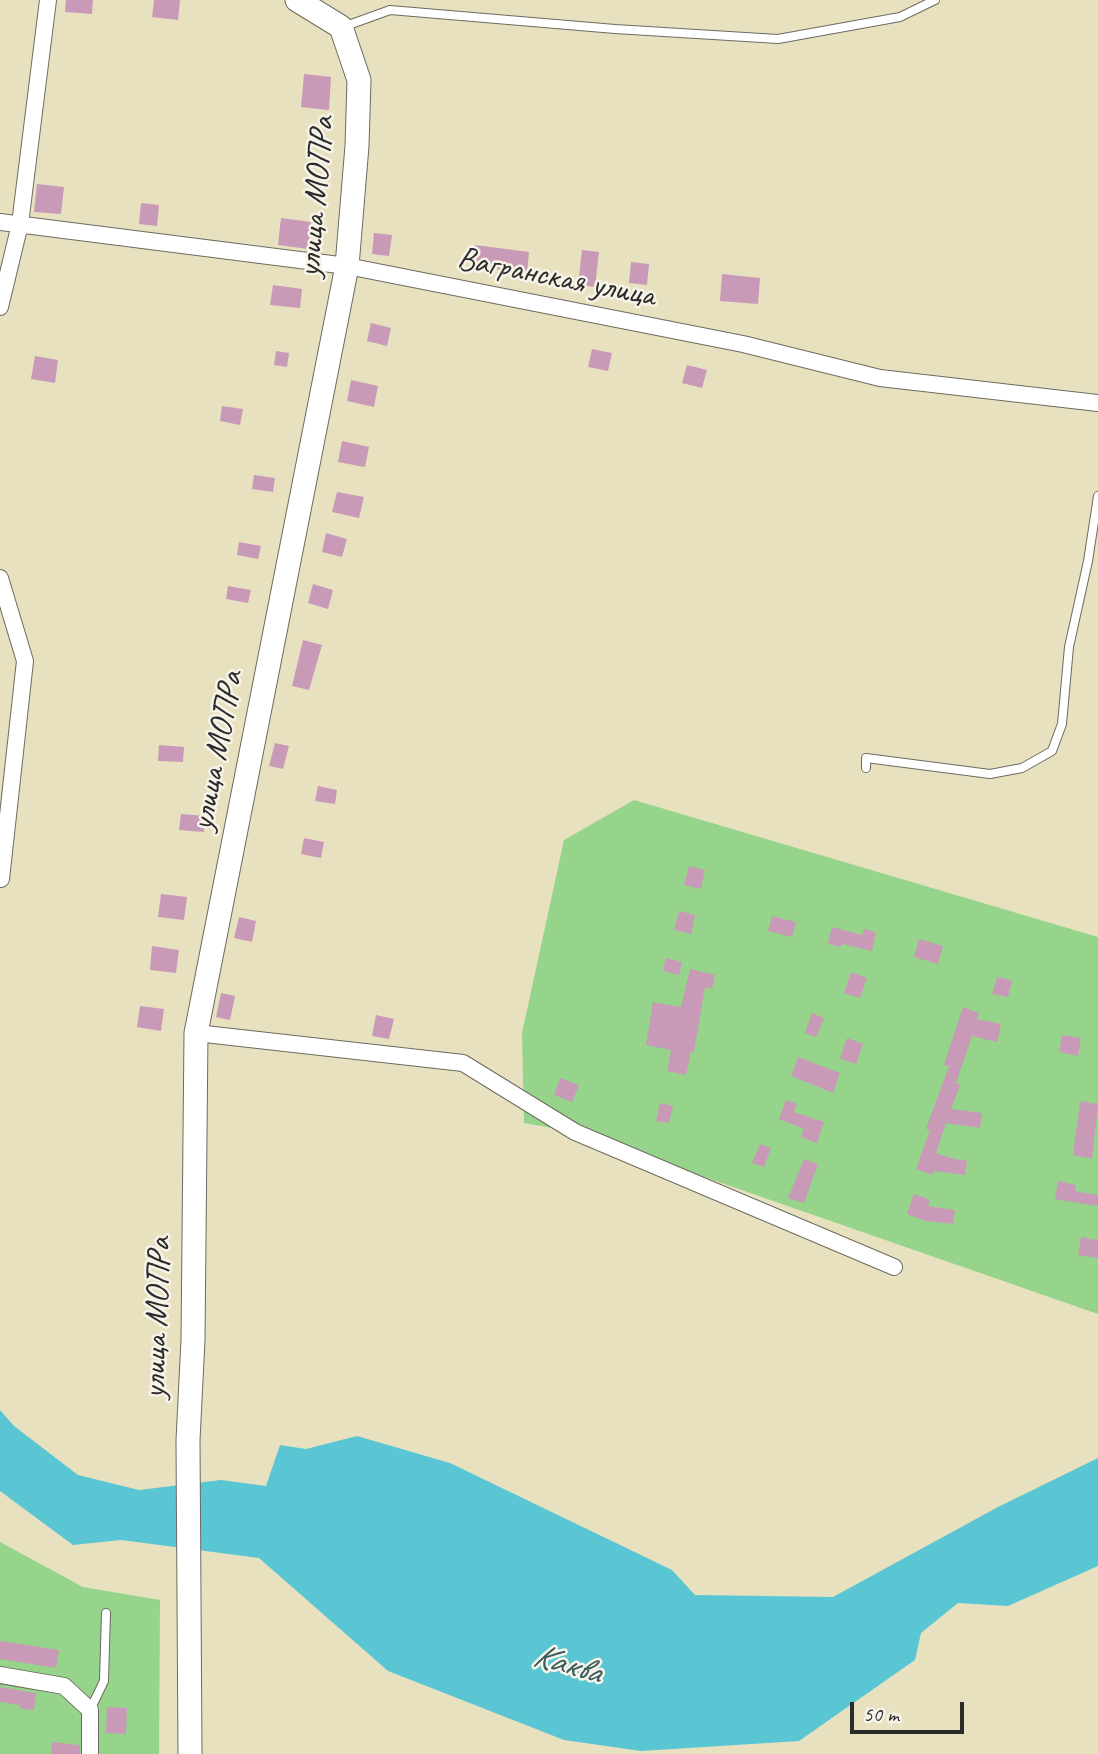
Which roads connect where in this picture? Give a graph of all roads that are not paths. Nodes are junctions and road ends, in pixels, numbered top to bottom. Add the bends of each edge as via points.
1 (48, 0) edge
2 (298, 0) edge
3 (935, 0) edge
4 (341, 27) junction
5 (0, 222) edge
6 (20, 224) junction
7 (347, 266) junction
8 (0, 307) edge
9 (1098, 403) edge
10 (1098, 496) edge
11 (0, 578) edge
12 (866, 768) dead end
13 (1, 879) edge
14 (196, 1033) junction
15 (894, 1267) dead end
16 (106, 1613) dead end
17 (0, 1675) edge
18 (90, 1710) junction
19 (90, 1754) edge
20 (190, 1754) edge

1 - 6 street
2 - 4 main road
3 - 4 lane via 900,17 778,39 390,10
4 - 7 main road, улица МОПРа via 359,80
5 - 6 street, Вагранская улица
6 - 7 street, Вагранская улица
6 - 8 street
7 - 9 street, Вагранская улица via 743,344 880,378
7 - 14 main road, улица МОПРа
10 - 12 lane via 1069,647 1062,724 1052,751 1022,768 990,774 866,758
11 - 13 street via 25,662
14 - 15 street via 463,1063 575,1132
14 - 20 main road, улица МОПРа via 188,1440
16 - 18 lane via 104,1681
17 - 18 street via 64,1686
18 - 19 street

